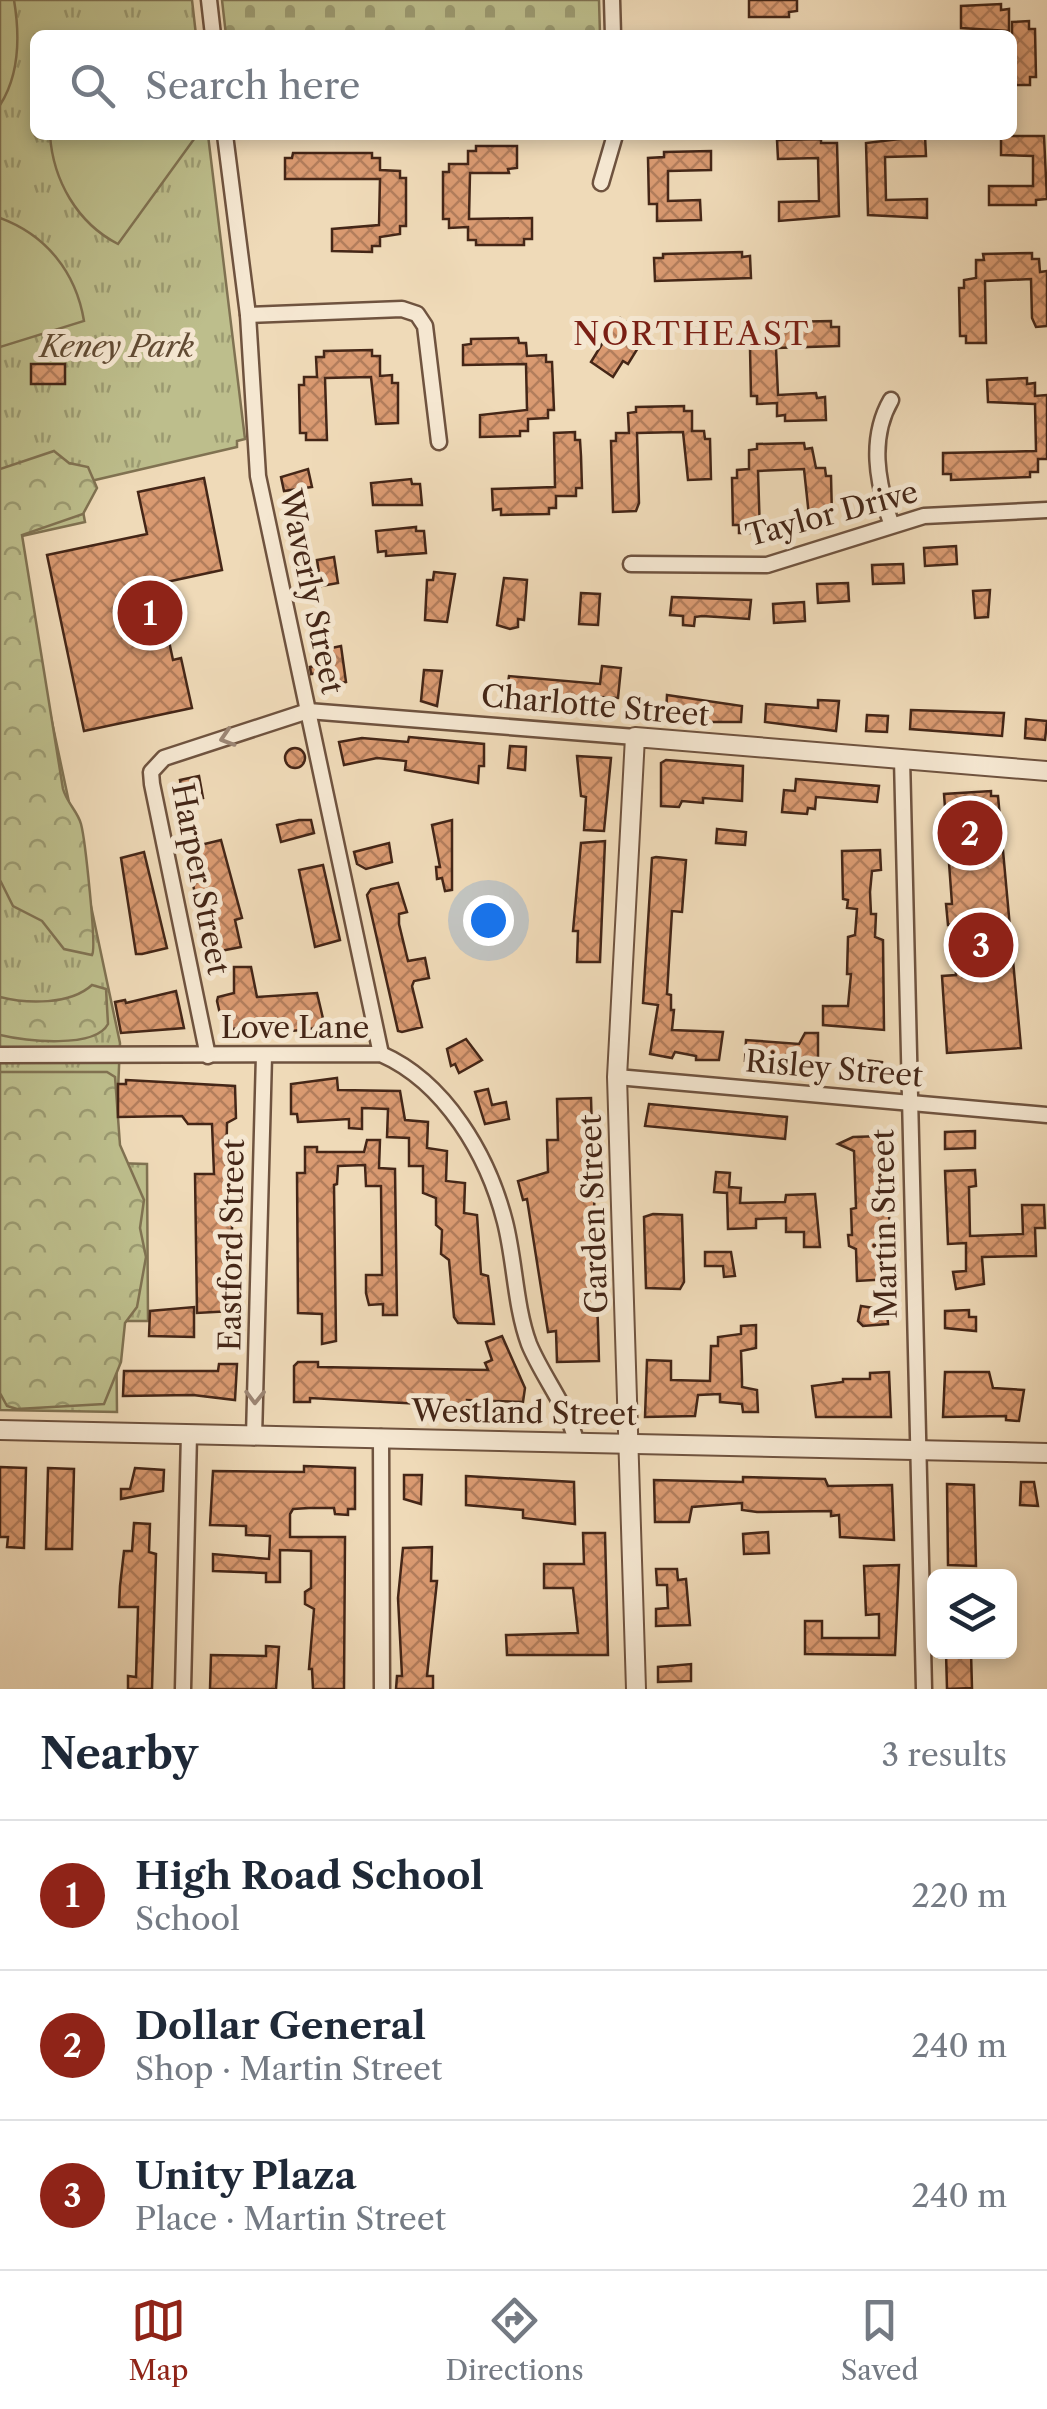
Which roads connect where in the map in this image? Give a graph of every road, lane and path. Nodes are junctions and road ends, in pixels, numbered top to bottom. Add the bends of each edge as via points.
1 (209, 0) edge
2 (612, 0) edge
3 (213, 30) edge
4 (613, 30) edge
5 (227, 140) edge
6 (614, 140) edge
7 (602, 183) dead end
8 (248, 315) junction
9 (891, 400) dead end
10 (439, 442) dead end
11 (1047, 510) edge
12 (891, 523) junction
13 (632, 564) dead end
14 (308, 712) junction
15 (634, 737) junction
16 (902, 758) junction
17 (1047, 771) edge
18 (150, 772) joint
19 (381, 1054) junction
20 (0, 1055) edge
21 (264, 1055) junction
22 (208, 1056) junction
23 (617, 1077) junction
24 (910, 1104) junction
25 (1047, 1115) edge
26 (0, 1430) edge
27 (189, 1434) junction
28 (254, 1437) junction
29 (380, 1437) junction
30 (576, 1441) junction
31 (629, 1443) junction
32 (918, 1450) junction
33 (1047, 1453) edge
34 (183, 1689) edge
35 (382, 1689) edge
36 (636, 1689) edge
37 (924, 1689) edge

1 - 3 street
2 - 4 street
5 - 8 street, Waverly Street
6 - 7 street
8 - 10 street via 402,308 417,314 425,326
8 - 14 street, Waverly Street via 258,476
9 - 12 street via 876,444
11 - 12 street, Taylor Drive via 954,512
12 - 13 street, Taylor Drive via 767,566
14 - 15 street, Charlotte Street
14 -> 18 street, Charlotte Street via 164,758
14 - 19 street, Waverly Street
15 - 16 street, Charlotte Street
15 - 23 street, Garden Street
16 - 17 street, Charlotte Street
16 - 24 street, Martin Street
18 - 22 street, Harper Street
19 - 21 street, Love Lane
19 - 30 street, Love Lane via 434,1088 491,1180 528,1342
20 - 22 street, Love Lane
21 - 22 street, Love Lane
21 -> 28 street, Eastford Street
23 - 24 street, Risley Street
23 - 31 street, Garden Street
24 - 25 street, Risley Street
24 - 32 street, Martin Street
26 - 27 street, Westland Street
27 - 28 street, Westland Street
27 - 34 street
28 - 29 street, Westland Street
29 - 30 street, Westland Street
29 - 35 street
30 - 31 street, Westland Street
31 - 32 street, Westland Street
31 - 36 street, Garden Street
32 - 33 street, Westland Street
32 - 37 street, Martin Street

